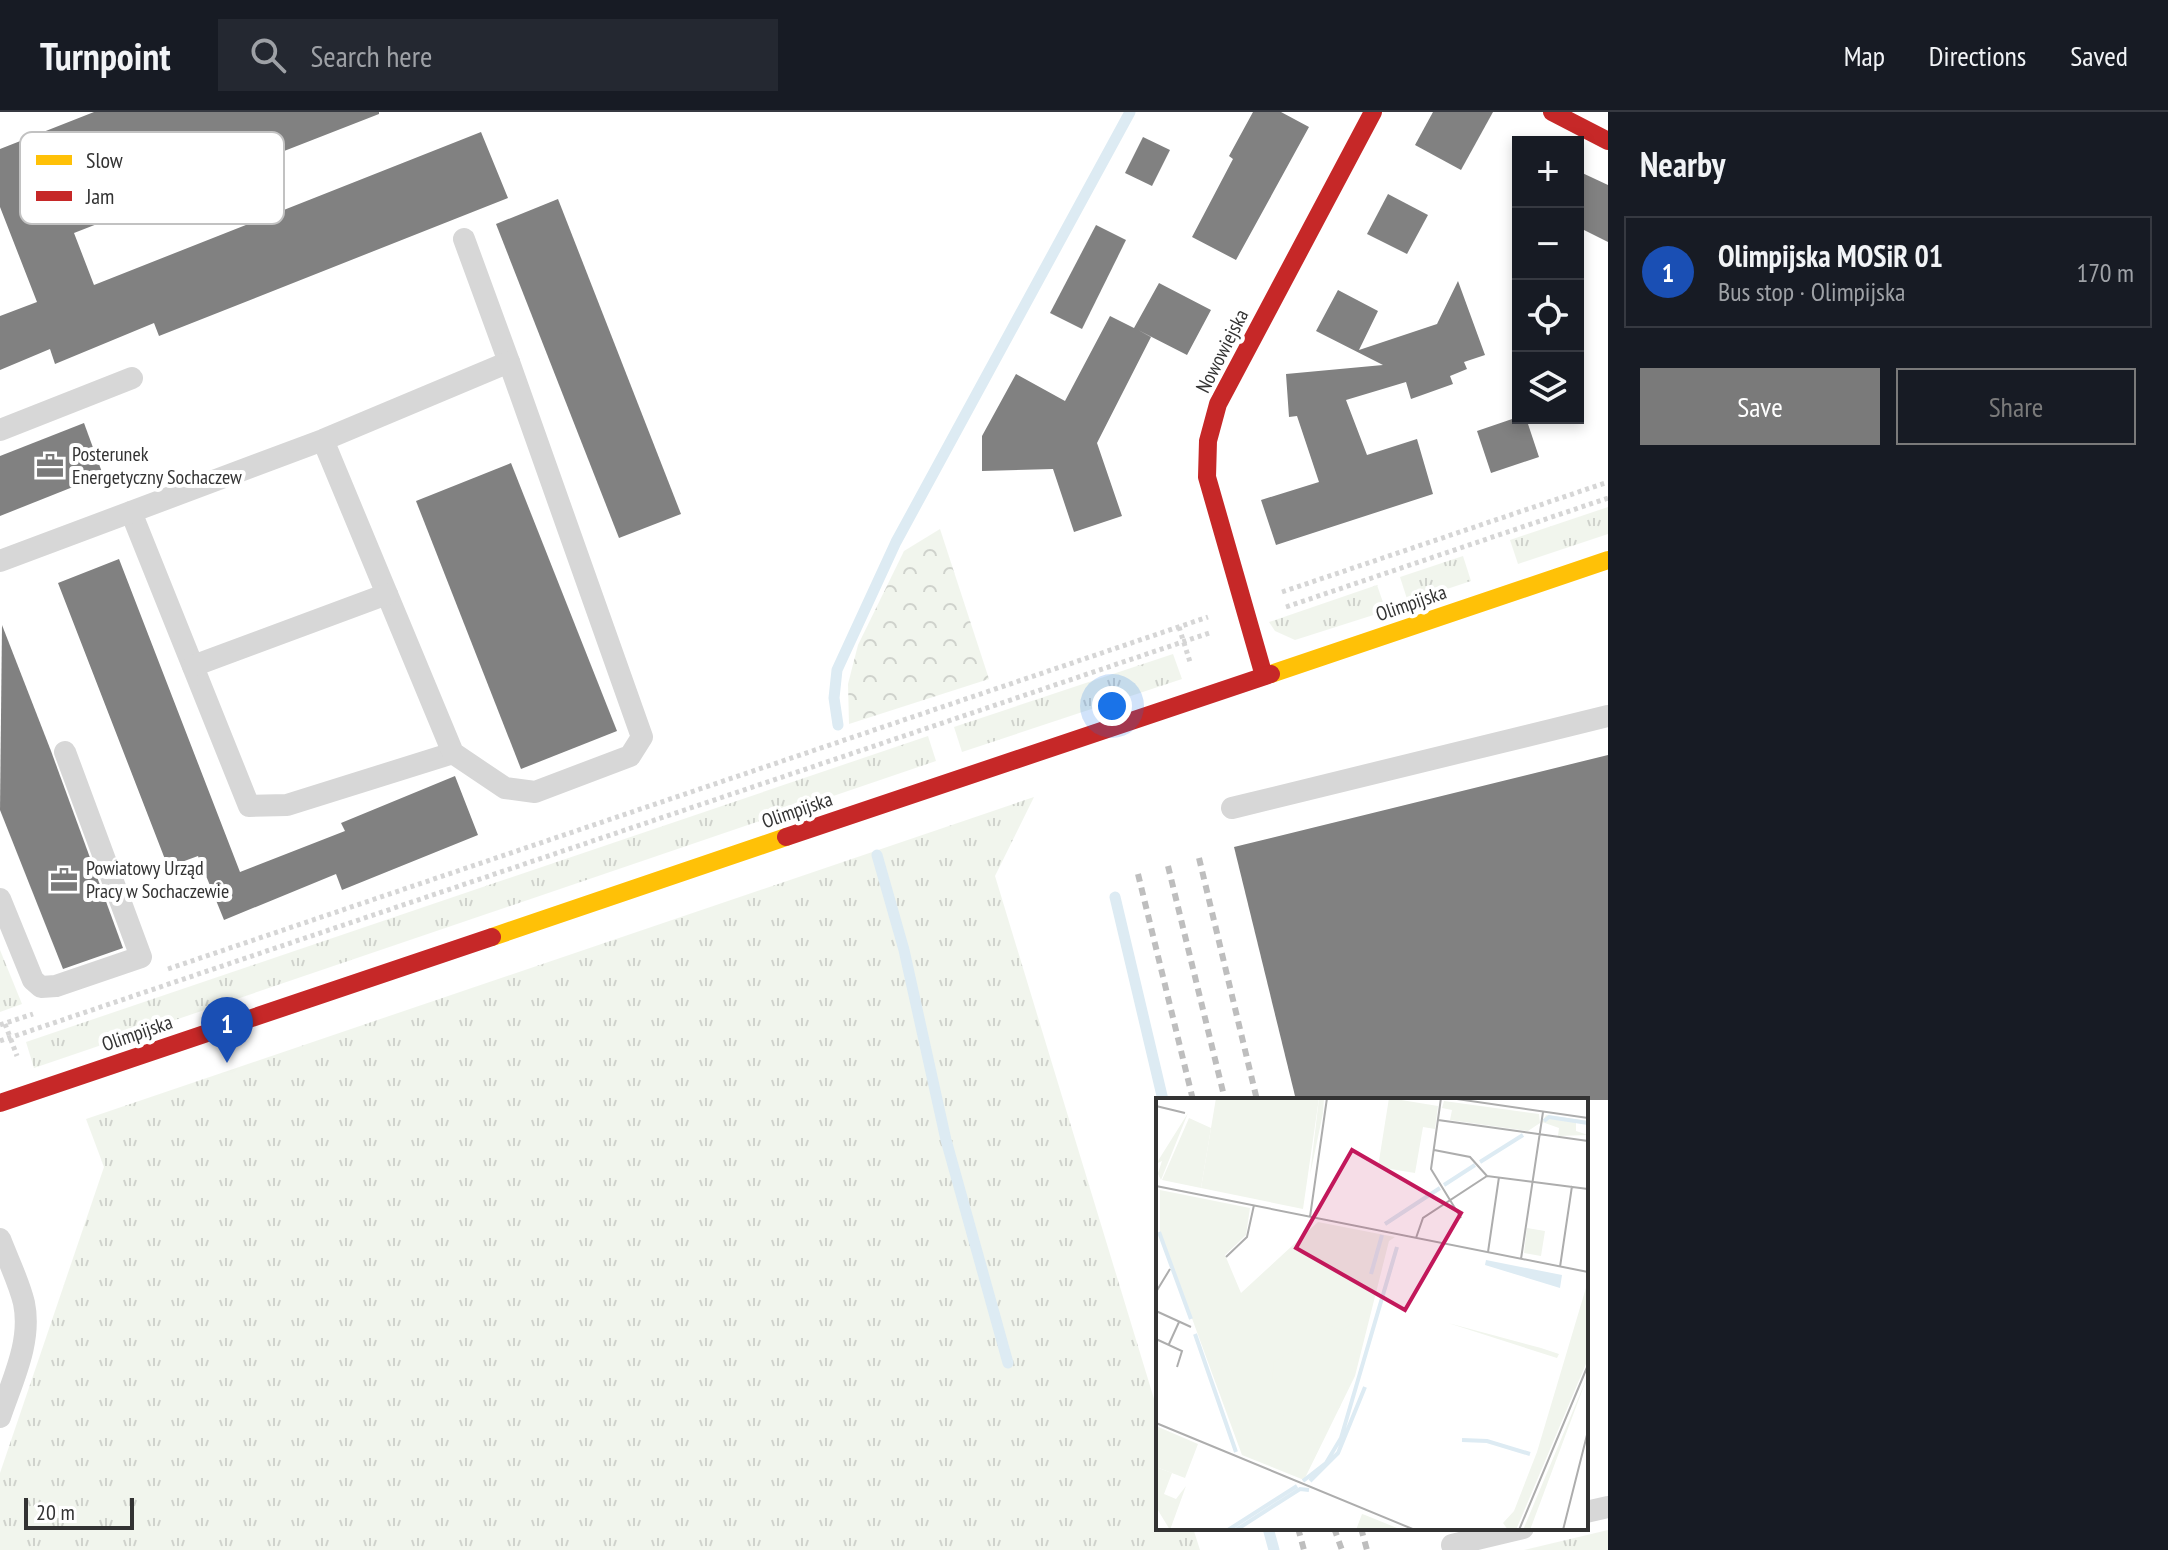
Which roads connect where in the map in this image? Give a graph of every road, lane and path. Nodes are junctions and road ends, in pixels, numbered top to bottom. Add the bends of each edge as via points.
1 (1373, 112) edge
2 (1552, 112) edge
3 (1608, 141) edge
4 (464, 239) dead end
5 (509, 362) junction
6 (132, 378) dead end
7 (0, 430) edge
8 (323, 440) junction
9 (1608, 482) edge
10 (1608, 498) edge
11 (131, 512) junction
12 (1608, 560) edge
13 (0, 561) edge
14 (387, 594) junction
15 (1245, 613) junction
16 (193, 666) junction
17 (1264, 676) junction
18 (1608, 716) edge
19 (65, 752) dead end
20 (453, 753) junction
21 (1232, 808) dead end
22 (0, 899) edge
23 (167, 969) dead end
24 (46, 1010) dead end
25 (0, 1025) edge
26 (0, 1041) edge
27 (0, 1103) edge
28 (0, 1239) edge
29 (0, 1417) edge
30 (1608, 1507) edge
31 (1588, 1512) edge
32 (1515, 1530) edge
33 (1452, 1545) dead end

1 - 15 street, Nowowiejska via 1218,404 1208,441 1207,477
2 - 3 street
4 - 5 lane
5 - 8 lane
5 - 20 lane via 642,737 630,756 535,792 505,788
6 - 7 lane
8 - 11 lane
8 - 14 lane
9 - 15 path
10 - 15 path
11 - 13 lane
11 - 16 lane
12 - 17 street, Olimpijska
14 - 16 lane
14 - 20 lane
15 - 17 street, Nowowiejska
15 - 23 path
15 - 26 path
16 - 20 lane via 249,806 287,805
17 - 27 street, Olimpijska
18 - 21 lane
19 - 22 lane via 141,957 41,987 33,980
24 - 25 path
28 - 29 lane via 24,1302 27,1326
30 - 31 lane
32 - 33 lane

